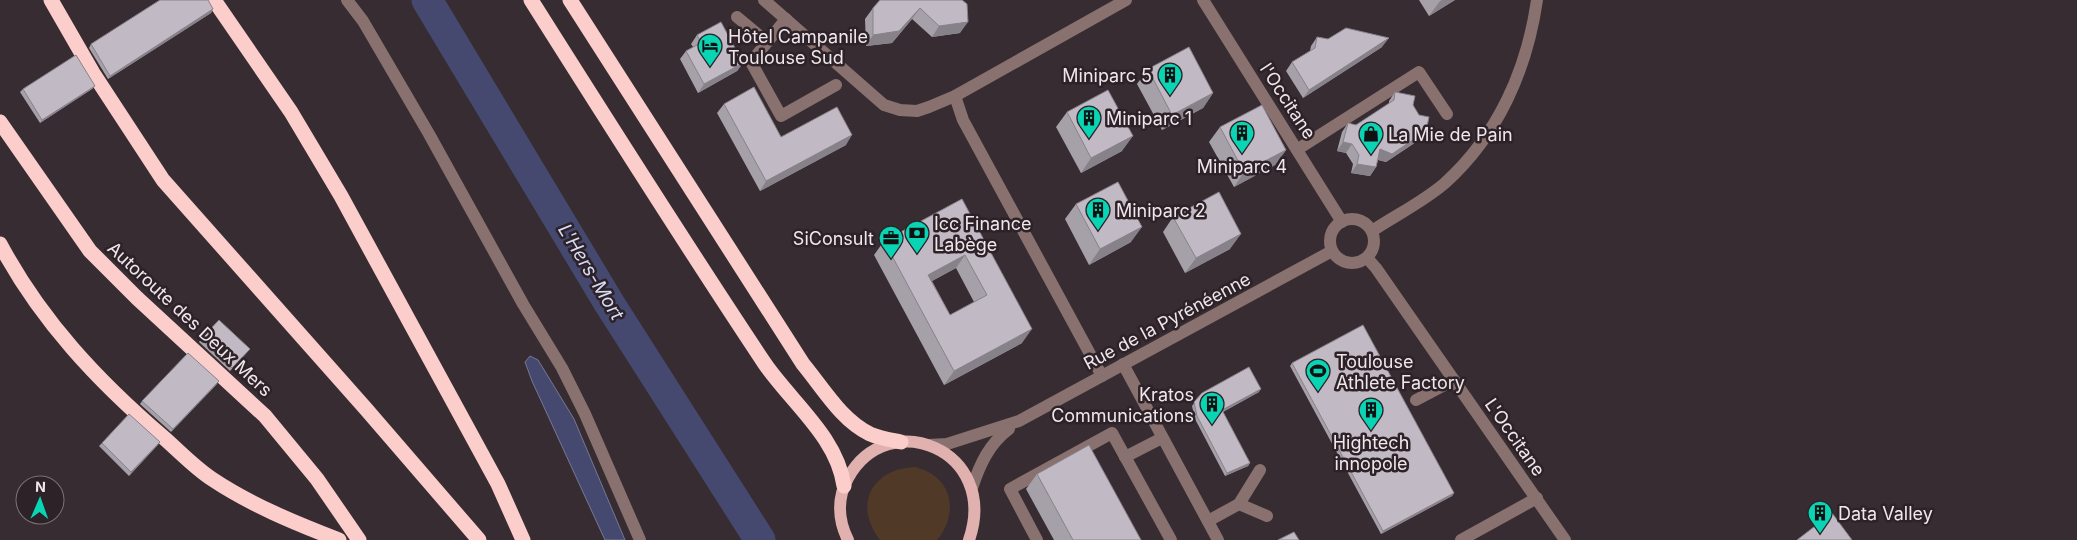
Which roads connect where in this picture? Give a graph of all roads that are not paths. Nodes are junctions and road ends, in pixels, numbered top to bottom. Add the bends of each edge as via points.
1 (51, 0) edge
2 (214, 0) edge
3 (348, 0) edge
4 (530, 0) edge
5 (570, 0) edge
6 (764, 0) edge
7 (1126, 0) edge
8 (1203, 0) edge
9 (1537, 0) edge
10 (737, 17) dead end
11 (786, 19) junction
12 (767, 42) junction
13 (836, 85) dead end
14 (954, 96) junction
15 (1447, 114) dead end
16 (0, 122) edge
17 (1298, 149) junction
18 (1342, 222) junction
19 (1372, 231) junction
20 (0, 244) edge
21 (1332, 251) junction
22 (1367, 258) junction
23 (1123, 364) junction
24 (1102, 376) junction
25 (1454, 380) junction
26 (1416, 400) dead end
27 (1019, 421) junction
28 (1162, 438) junction
29 (901, 442) junction
30 (928, 445) junction
31 (1125, 457) junction
32 (1260, 470) dead end
33 (844, 486) junction
34 (972, 488) junction
35 (1536, 498) junction
36 (1239, 504) junction
37 (1267, 516) dead end
38 (1208, 521) junction
39 (339, 540) edge
40 (359, 540) edge
41 (478, 540) edge
42 (523, 540) edge
43 (640, 540) edge
44 (848, 540) edge
45 (969, 540) edge
46 (1037, 540) edge
47 (1171, 540) edge
48 (1218, 540) edge
49 (1461, 540) edge
50 (1565, 540) edge

1 - 41 highway via 93,73 163,180
2 - 42 highway via 291,112 341,196 498,484
3 - 43 street via 562,368
4 - 33 highway via 766,365 833,450
5 - 29 highway via 803,364 855,425 872,435
6 - 11 street
7 - 14 street
8 - 17 street, l'Occitane
9 - 19 street via 1525,58 1498,118 1482,142 1444,184
10 - 12 street
11 - 12 street
11 - 14 street via 884,105 917,111
12 - 13 street via 751,62 781,116
14 - 24 street via 963,120
15 - 17 street via 1419,72
16 - 40 highway, Autoroute des Deux Mers via 90,251 265,416 317,479
17 - 18 street, l'Occitane
18 - 19 street via 1362,221
18 - 21 street via 1332,231
19 - 22 street via 1374,245
20 - 39 highway via 19,280 50,324 92,372 152,428 211,479 286,520
21 - 22 street via 1341,261 1348,263
21 - 23 street, Rue de la Pyrénéenne
22 - 25 street, L'Occitane
23 - 24 street, Rue de la Pyrénéenne
23 - 28 street
24 - 27 street, Rue de la Pyrénéenne
25 - 26 street
25 - 35 street, L'Occitane
27 - 30 street, Rue de la Pyrénéenne via 947,444
27 - 34 street, Rue de la Pyrénéenne via 992,444
28 - 31 street
28 - 38 street
29 - 30 main road
29 - 33 main road via 866,456 853,469
30 - 34 main road via 952,459 962,469
31 - 46 street via 1112,433 1010,489
31 - 47 street
32 - 36 street
33 - 44 main road via 840,507 842,528
34 - 45 main road via 976,505
35 - 49 street
35 - 50 street, L'Occitane
36 - 37 street
36 - 38 street
38 - 48 street

